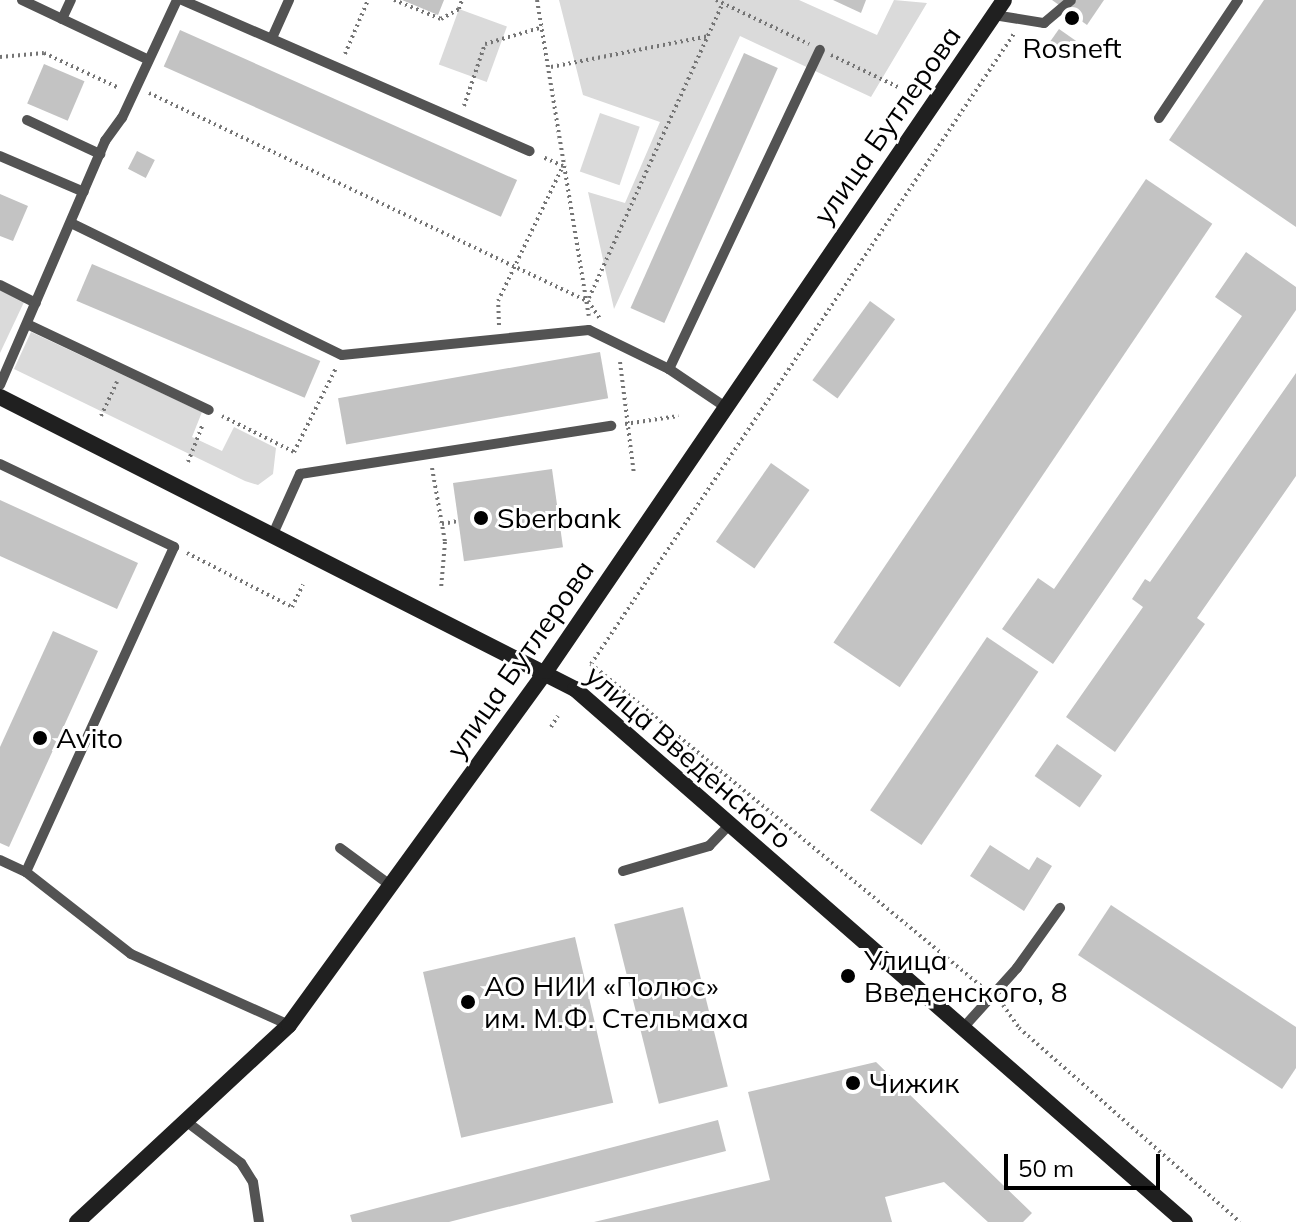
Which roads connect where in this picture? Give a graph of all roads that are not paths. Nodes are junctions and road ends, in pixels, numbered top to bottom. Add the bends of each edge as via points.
1 (22, 0) edge
2 (71, 0) edge
3 (180, 0) edge
4 (289, 0) edge
5 (1004, 0) edge
6 (1071, 0) edge
7 (1238, 0) edge
8 (994, 15) junction
9 (62, 19) junction
10 (272, 38) junction
11 (820, 50) road end
12 (147, 59) junction
13 (1159, 118) dead end
14 (27, 120) dead end
15 (530, 151) road end
16 (100, 154) junction
17 (0, 156) edge
18 (84, 192) junction
19 (71, 223) junction
20 (0, 285) edge
21 (36, 303) junction
22 (27, 324) junction
23 (669, 369) junction
24 (0, 385) edge
25 (0, 397) edge
26 (724, 406) junction
27 (209, 410) road end
28 (611, 426) road end
29 (0, 464) edge
30 (273, 534) junction
31 (546, 671) junction
32 (729, 825) junction
33 (340, 848) dead end
34 (0, 860) edge
35 (623, 871) dead end
36 (26, 872) junction
37 (390, 885) junction
38 (1060, 908) dead end
39 (289, 1025) junction
40 (963, 1028) junction
41 (187, 1122) junction
42 (77, 1222) edge
43 (259, 1222) edge
44 (1185, 1222) edge

1 - 9 lane
2 - 9 lane
3 - 10 lane
3 - 12 lane
4 - 10 lane
5 - 8 street, улица Бутлерова
6 - 8 lane via 1044,23
7 - 13 lane
8 - 26 street, улица Бутлерова
9 - 12 lane
10 - 15 lane
11 - 23 lane
12 - 16 lane
14 - 16 lane
16 - 18 lane
17 - 18 lane
18 - 19 lane
19 - 21 lane
19 - 23 lane via 342,355 589,330
20 - 21 lane
21 - 22 lane
22 - 24 lane
22 - 27 lane
23 - 26 lane
25 - 30 street, улица Введенского
26 - 31 street, улица Бутлерова
28 - 30 lane via 300,474
29 - 36 lane via 174,547
30 - 31 street, улица Введенского
31 - 32 street, улица Введенского via 575,689
31 - 37 street, улица Бутлерова
32 - 35 lane via 709,846
32 - 40 street, улица Введенского
33 - 37 lane
34 - 36 lane
36 - 39 lane via 131,954
37 - 39 street, улица Бутлерова
38 - 40 lane
39 - 41 street, улица Бутлерова
40 - 44 street, улица Введенского
41 - 42 street, улица Бутлерова
41 - 43 lane via 241,1163 253,1182

